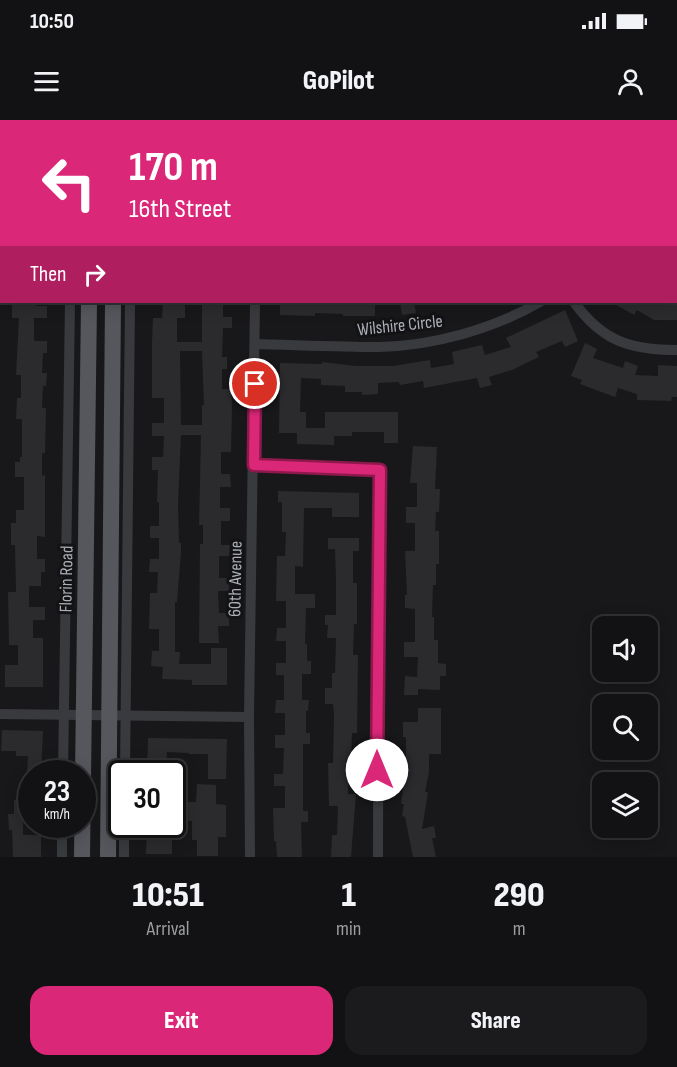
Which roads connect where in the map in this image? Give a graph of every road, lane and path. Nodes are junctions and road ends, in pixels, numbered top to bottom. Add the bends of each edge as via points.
1 (70, 303) edge
2 (89, 303) edge
3 (113, 303) edge
4 (130, 303) edge
5 (255, 303) edge
6 (538, 303) edge
7 (575, 303) edge
8 (255, 344) junction
9 (677, 350) edge
10 (254, 465) junction
11 (0, 714) edge
12 (63, 715) junction
13 (84, 715) junction
14 (118, 716) junction
15 (249, 717) junction
16 (63, 760) edge
17 (123, 760) edge
18 (62, 838) edge
19 (124, 838) edge
20 (62, 857) edge
21 (82, 857) edge
22 (108, 857) edge
23 (124, 857) edge
24 (250, 857) edge
25 (378, 857) edge

1 - 12 street, Florin Road
2 - 13 main road, Florin Road
3 - 14 main road
4 - 14 street
5 - 8 street, 60th Avenue
6 - 8 street, Wilshire Circle via 476,329 413,344
7 - 9 street via 596,327 622,343 651,350
8 - 10 street, 60th Avenue
10 - 15 street, 60th Avenue
10 - 25 street via 380,470
11 - 12 street
12 - 13 street
12 - 16 street, Florin Road
13 - 14 street
13 - 21 main road, Florin Road
14 - 15 street
14 - 17 street
14 - 22 main road
15 - 24 street, 60th Avenue
18 - 20 street
19 - 23 street

